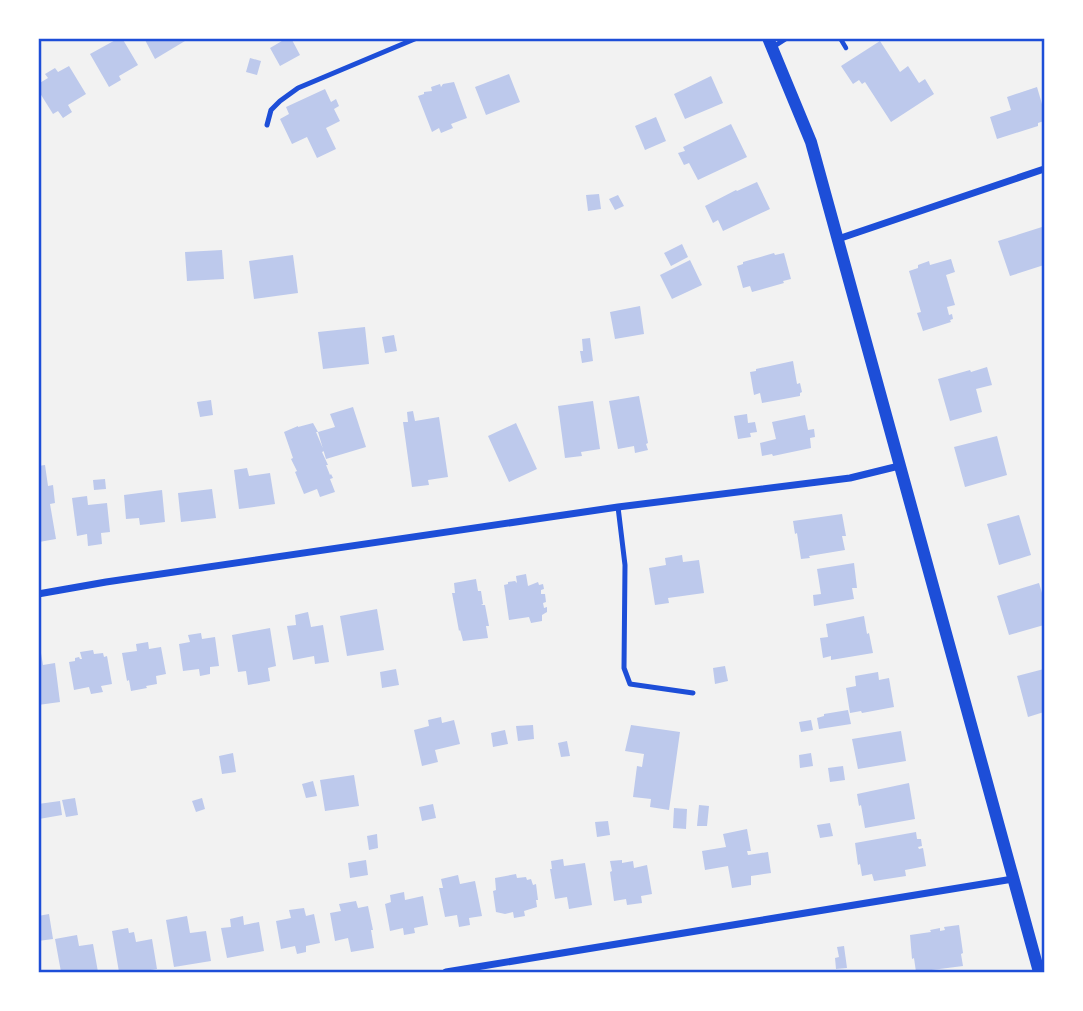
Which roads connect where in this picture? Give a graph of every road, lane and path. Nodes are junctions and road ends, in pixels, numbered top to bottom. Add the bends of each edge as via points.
1 (417, 38) edge
2 (786, 38) edge
3 (840, 38) edge
4 (770, 43) edge
5 (846, 48) dead end
6 (267, 125) dead end
7 (1045, 169) edge
8 (838, 239) junction
9 (899, 466) junction
10 (618, 507) junction
11 (38, 594) edge
12 (693, 692) dead end
13 (1013, 879) junction
14 (446, 972) edge
15 (1039, 972) edge

1 - 6 lane via 298,88 271,110
2 - 4 lane
3 - 5 path
4 - 8 street via 811,142
7 - 8 street
8 - 9 street
9 - 10 street via 850,478
9 - 13 street
10 - 11 street
10 - 12 lane via 625,565 624,668 630,684
13 - 14 street
13 - 15 street

